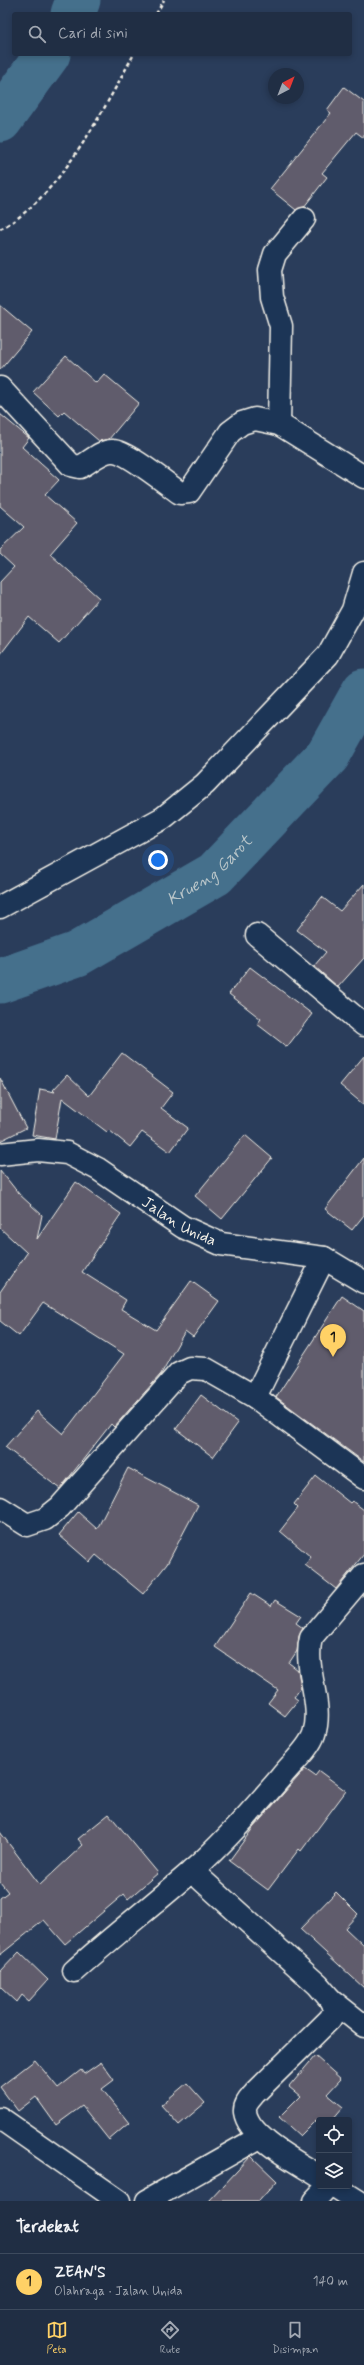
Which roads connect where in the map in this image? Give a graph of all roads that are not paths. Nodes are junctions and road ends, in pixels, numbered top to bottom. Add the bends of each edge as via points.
1 (304, 219) dead end
2 (0, 388) edge
3 (279, 424) junction
4 (364, 477) edge
5 (364, 573) edge
6 (0, 907) edge
7 (257, 935) dead end
8 (364, 1024) edge
9 (0, 1154) edge
10 (324, 1258) junction
11 (364, 1282) edge
12 (255, 1397) junction
13 (364, 1478) edge
14 (0, 1508) edge
15 (364, 1575) edge
16 (192, 1871) junction
17 (74, 1971) dead end
18 (330, 1999) junction
19 (364, 2026) edge
20 (0, 2118) edge
21 (260, 2137) junction
22 (316, 2174) edge
23 (325, 2189) edge
24 (339, 2189) edge
25 (119, 2201) edge
26 (147, 2201) edge
27 (314, 2201) edge
28 (358, 2201) edge

1 - 3 street via 275,254 270,270 272,297 281,326
2 - 3 street via 70,465 80,467 104,452 114,450 126,455 185,494 236,427 255,419
3 - 4 street
5 - 6 street via 353,610 328,654 205,784 163,818
7 - 8 street
9 - 10 street, Jalan Unida via 38,1150 67,1153 98,1169 183,1227 221,1244
10 - 11 street, Jalan Unida
10 - 12 street
12 - 13 street
12 - 14 street via 206,1369 190,1368 179,1373 60,1507 45,1519 27,1525
15 - 16 street via 311,1638 308,1650 317,1723 313,1736 246,1818
16 - 17 street
16 - 18 street via 318,1985
18 - 19 street
18 - 21 street via 335,2010 330,2019 246,2103 245,2111
20 - 25 street
21 - 22 street
21 - 26 street
23 - 27 street
24 - 28 street

